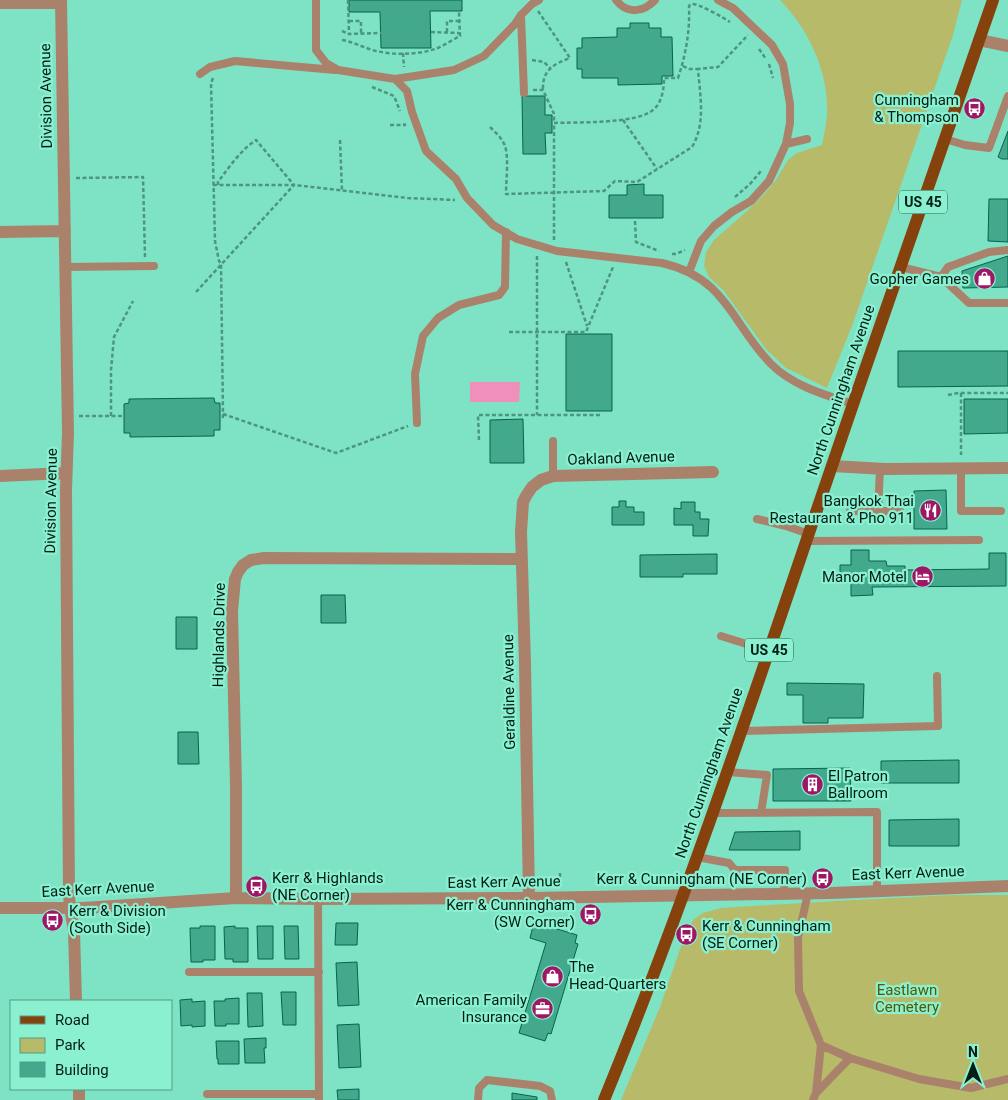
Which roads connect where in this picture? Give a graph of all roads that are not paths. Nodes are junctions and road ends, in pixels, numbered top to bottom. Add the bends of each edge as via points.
1 (316, 0) edge
2 (539, 0) edge
3 (616, 0) edge
4 (655, 0) edge
5 (718, 0) edge
6 (993, 0) edge
7 (61, 2) edge
8 (0, 3) edge
9 (521, 15) junction
10 (980, 40) junction
11 (1008, 46) edge
12 (342, 70) junction
13 (200, 74) dead end
14 (395, 78) junction
15 (524, 92) road end
16 (1008, 96) edge
17 (807, 139) dead end
18 (945, 139) junction
19 (786, 144) junction
20 (65, 231) junction
21 (0, 232) edge
22 (506, 232) junction
23 (1008, 250) edge
24 (154, 266) dead end
25 (65, 267) junction
26 (901, 267) junction
27 (689, 272) junction
28 (940, 278) junction
29 (1008, 303) edge
30 (854, 404) junction
31 (417, 423) road end
32 (553, 441) dead end
33 (832, 466) junction
34 (961, 468) junction
35 (1008, 468) edge
36 (880, 469) junction
37 (713, 472) dead end
38 (66, 473) junction
39 (0, 476) edge
40 (553, 476) junction
41 (532, 487) joint
42 (850, 511) dead end
43 (878, 511) junction
44 (900, 511) dead end
45 (1001, 511) dead end
46 (757, 519) dead end
47 (808, 538) junction
48 (979, 540) dead end
49 (521, 559) junction
50 (721, 636) dead end
51 (769, 651) junction
52 (936, 676) dead end
53 (742, 731) junction
54 (727, 772) junction
55 (713, 813) junction
56 (761, 813) junction
57 (697, 857) junction
58 (1008, 886) edge
59 (877, 891) junction
60 (808, 893) junction
61 (784, 894) junction
62 (684, 896) junction
63 (236, 898) junction
64 (529, 898) junction
65 (318, 899) junction
66 (0, 908) edge
67 (70, 908) junction
68 (188, 972) dead end
69 (319, 972) junction
70 (76, 1000) edge
71 (821, 1045) junction
72 (850, 1058) junction
73 (1008, 1079) edge
74 (208, 1094) dead end
75 (814, 1096) edge
76 (319, 1097) edge
77 (478, 1100) edge
78 (552, 1100) edge
79 (604, 1100) edge

1 - 12 lane via 316,50 326,63
2 - 9 lane
3 - 4 lane via 633,11 649,7
5 - 19 lane via 733,8 757,30 772,45 783,64 790,104
6 - 10 main road, North Cunningham Avenue / US 45
7 - 8 street
7 - 20 street, Division Avenue
9 - 14 lane via 484,56 454,70
9 - 15 lane
10 - 11 street
10 - 18 main road, North Cunningham Avenue / US 45
12 - 13 lane via 235,61 210,67
12 - 14 lane
14 - 22 lane via 407,91 426,151 456,179 467,198 493,225
16 - 18 lane via 988,148
17 - 19 lane
18 - 26 main road, North Cunningham Avenue / US 45
19 - 27 lane via 769,181 751,201 714,226 701,241
20 - 21 street
20 - 25 street, Division Avenue
22 - 27 lane via 517,239 554,250 662,263
22 - 31 lane via 505,287 499,295 459,305 438,318 423,336 415,374
23 - 28 lane via 989,252 948,267
24 - 25 lane
25 - 38 street, Division Avenue
26 - 28 lane
26 - 30 main road, North Cunningham Avenue / US 45
27 - 30 lane via 713,289 755,345 784,375 803,386
28 - 29 lane via 970,303
30 - 33 main road, North Cunningham Avenue / US 45
32 - 40 lane
33 - 36 street
33 - 47 main road, North Cunningham Avenue / US 45
34 - 35 street
34 - 36 street
34 - 45 lane via 961,511
36 - 43 lane
37 - 40 street, Oakland Avenue
38 - 39 street
38 - 67 street, Division Avenue
40 - 41 street, Oakland Avenue
41 - 49 street, Geraldine Avenue via 523,502
42 - 43 lane
43 - 44 lane
46 - 47 lane via 786,526
47 - 48 lane
47 - 51 main road, North Cunningham Avenue / US 45
49 - 63 street, Highlands Drive via 264,558 243,565 235,579 232,611
49 - 64 street, Geraldine Avenue
50 - 51 lane
51 - 53 main road, North Cunningham Avenue / US 45
52 - 53 lane via 938,726
53 - 54 main road, North Cunningham Avenue / US 45
54 - 55 main road, North Cunningham Avenue / US 45
54 - 56 lane via 767,775
55 - 56 lane
55 - 57 main road, North Cunningham Avenue / US 45
56 - 59 lane via 877,812
57 - 61 lane via 729,863 735,870 785,870
57 - 62 main road, North Cunningham Avenue / US 45
58 - 59 street, East Kerr Avenue
59 - 60 street, East Kerr Avenue
60 - 61 street, East Kerr Avenue
60 - 71 lane via 798,938 799,991
61 - 62 street, East Kerr Avenue
62 - 64 street, East Kerr Avenue
62 - 79 main road, North Cunningham Avenue / US 45
63 - 65 street, East Kerr Avenue
63 - 67 street, East Kerr Avenue
64 - 65 street, East Kerr Avenue
65 - 69 lane
66 - 67 street, East Kerr Avenue
67 - 70 street, Division Avenue via 74,930
68 - 69 lane
69 - 76 lane
71 - 72 lane
71 - 75 lane
72 - 73 lane via 919,1078 972,1088
72 - 75 lane
74 - 76 lane
77 - 78 lane via 479,1088 487,1080 540,1086 550,1091

